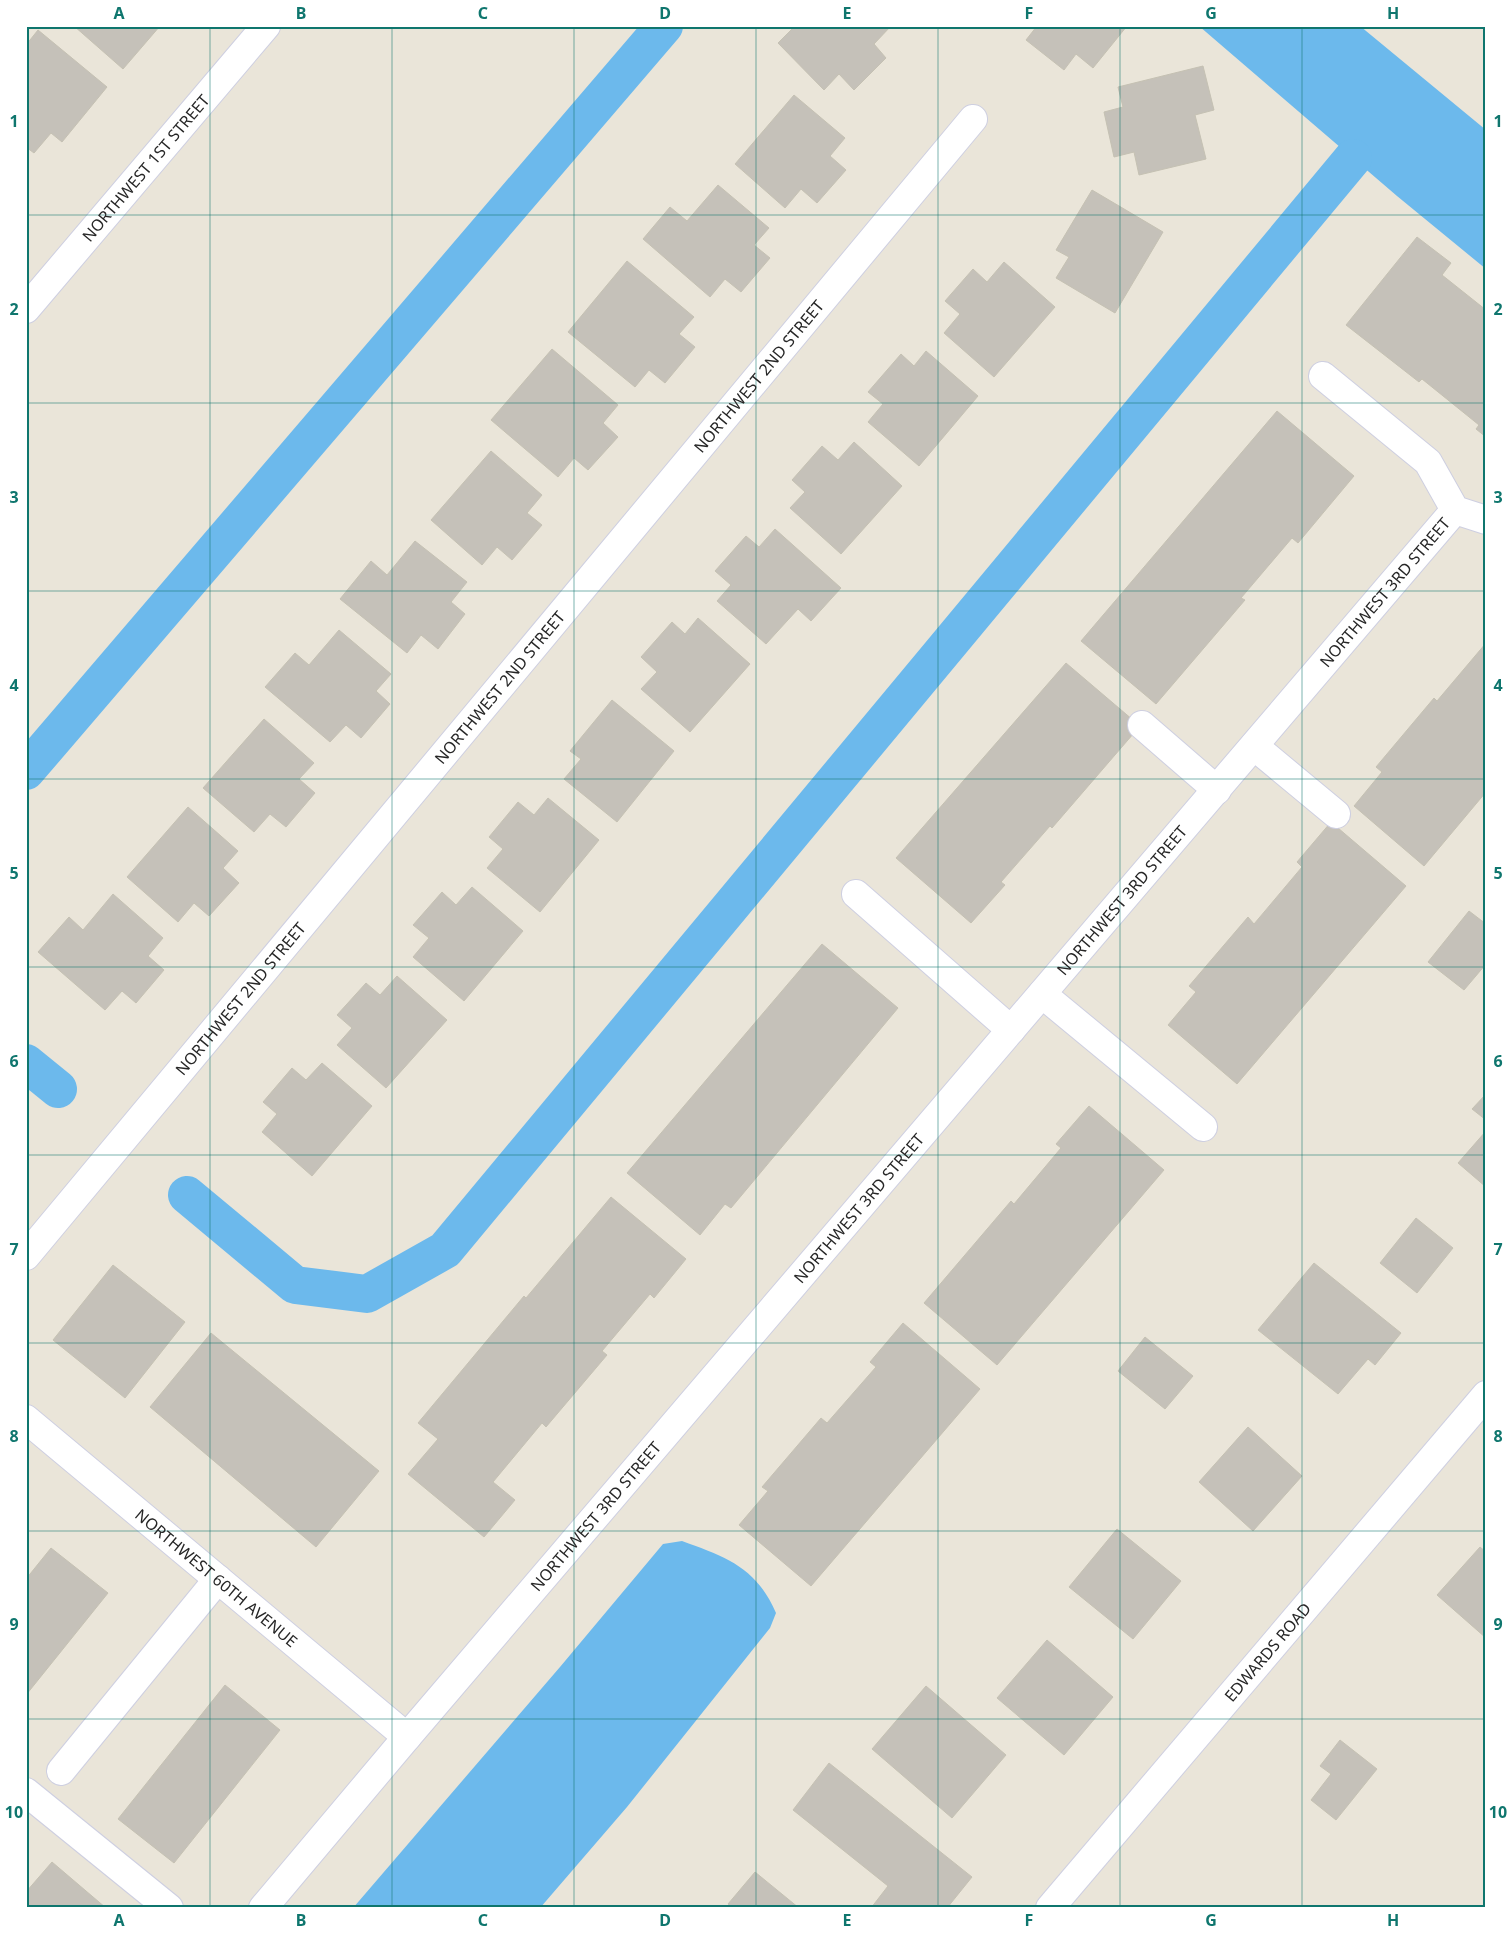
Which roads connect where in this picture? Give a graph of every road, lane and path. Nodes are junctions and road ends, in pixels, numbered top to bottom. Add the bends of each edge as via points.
1 (266, 26) edge
2 (973, 119) dead end
3 (26, 310) edge
4 (1323, 376) dead end
5 (1455, 510) junction
6 (1486, 520) edge
7 (1142, 725) dead end
8 (1254, 746) junction
9 (1217, 790) junction
10 (1336, 814) dead end
11 (856, 894) dead end
12 (1042, 994) junction
13 (1011, 1030) junction
14 (1203, 1127) dead end
15 (26, 1256) edge
16 (1486, 1395) edge
17 (26, 1419) edge
18 (218, 1579) junction
19 (407, 1737) junction
20 (61, 1771) dead end
21 (26, 1792) edge
22 (169, 1908) edge
23 (263, 1908) edge
24 (1050, 1908) edge

1 - 3 street, NORTHWEST 1ST STREET
2 - 15 street, NORTHWEST 2ND STREET
4 - 5 street via 1428,462
5 - 6 street
5 - 8 street, NORTHWEST 3RD STREET
7 - 9 street
8 - 9 street, NORTHWEST 3RD STREET
8 - 10 street
9 - 12 street, NORTHWEST 3RD STREET
11 - 13 street
12 - 13 street, NORTHWEST 3RD STREET
12 - 14 street
13 - 19 street, NORTHWEST 3RD STREET
16 - 24 street, EDWARDS ROAD
17 - 18 street, NORTHWEST 60TH AVENUE
18 - 19 street, NORTHWEST 60TH AVENUE
18 - 20 street
19 - 23 street, NORTHWEST 3RD STREET
21 - 22 street

